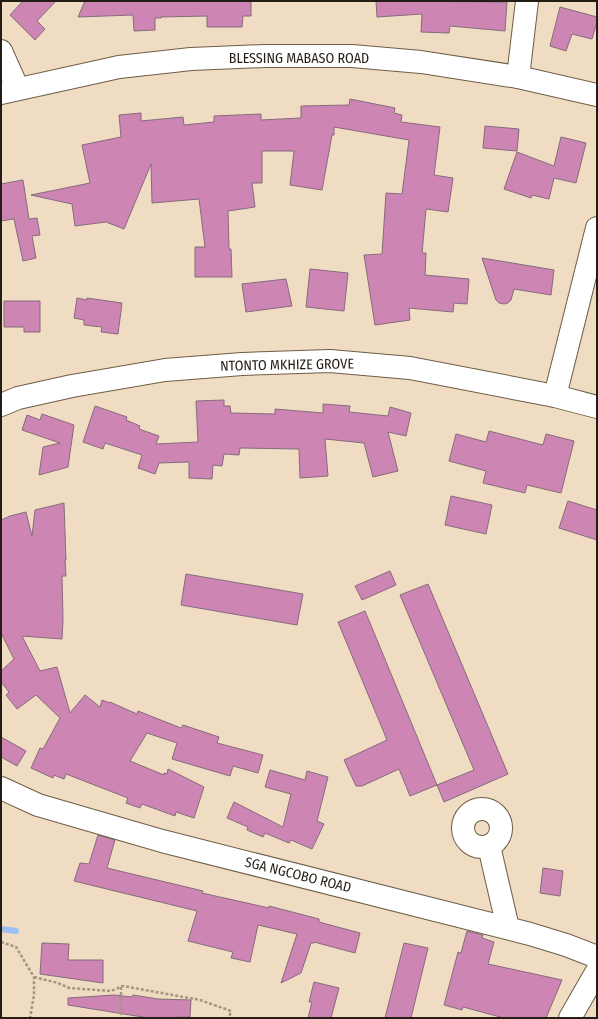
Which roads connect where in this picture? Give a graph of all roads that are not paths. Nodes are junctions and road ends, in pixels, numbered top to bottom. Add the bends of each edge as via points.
1 (527, 1) edge
2 (1, 51) edge
3 (518, 77) junction
4 (9, 91) edge
5 (597, 95) edge
6 (597, 228) edge
7 (555, 396) junction
8 (1, 405) edge
9 (597, 407) edge
10 (1, 788) edge
11 (489, 846) dead end
12 (508, 928) junction
13 (597, 957) edge
14 (597, 972) edge
15 (570, 1018) edge

1 - 3 street
2 - 4 street
3 - 4 street, BLESSING MABASO ROAD via 421,62 352,56 265,56 191,59 119,67
3 - 5 street, BLESSING MABASO ROAD
6 - 7 street
7 - 8 street, NTONTO MKHIZE GROVE via 410,368 330,361 165,370 72,386 18,398
7 - 9 street, NTONTO MKHIZE GROVE
10 - 12 street, SGA NGCOBO ROAD via 38,805 162,841
11 - 12 street
12 - 13 street, SGA NGCOBO ROAD
14 - 15 street

